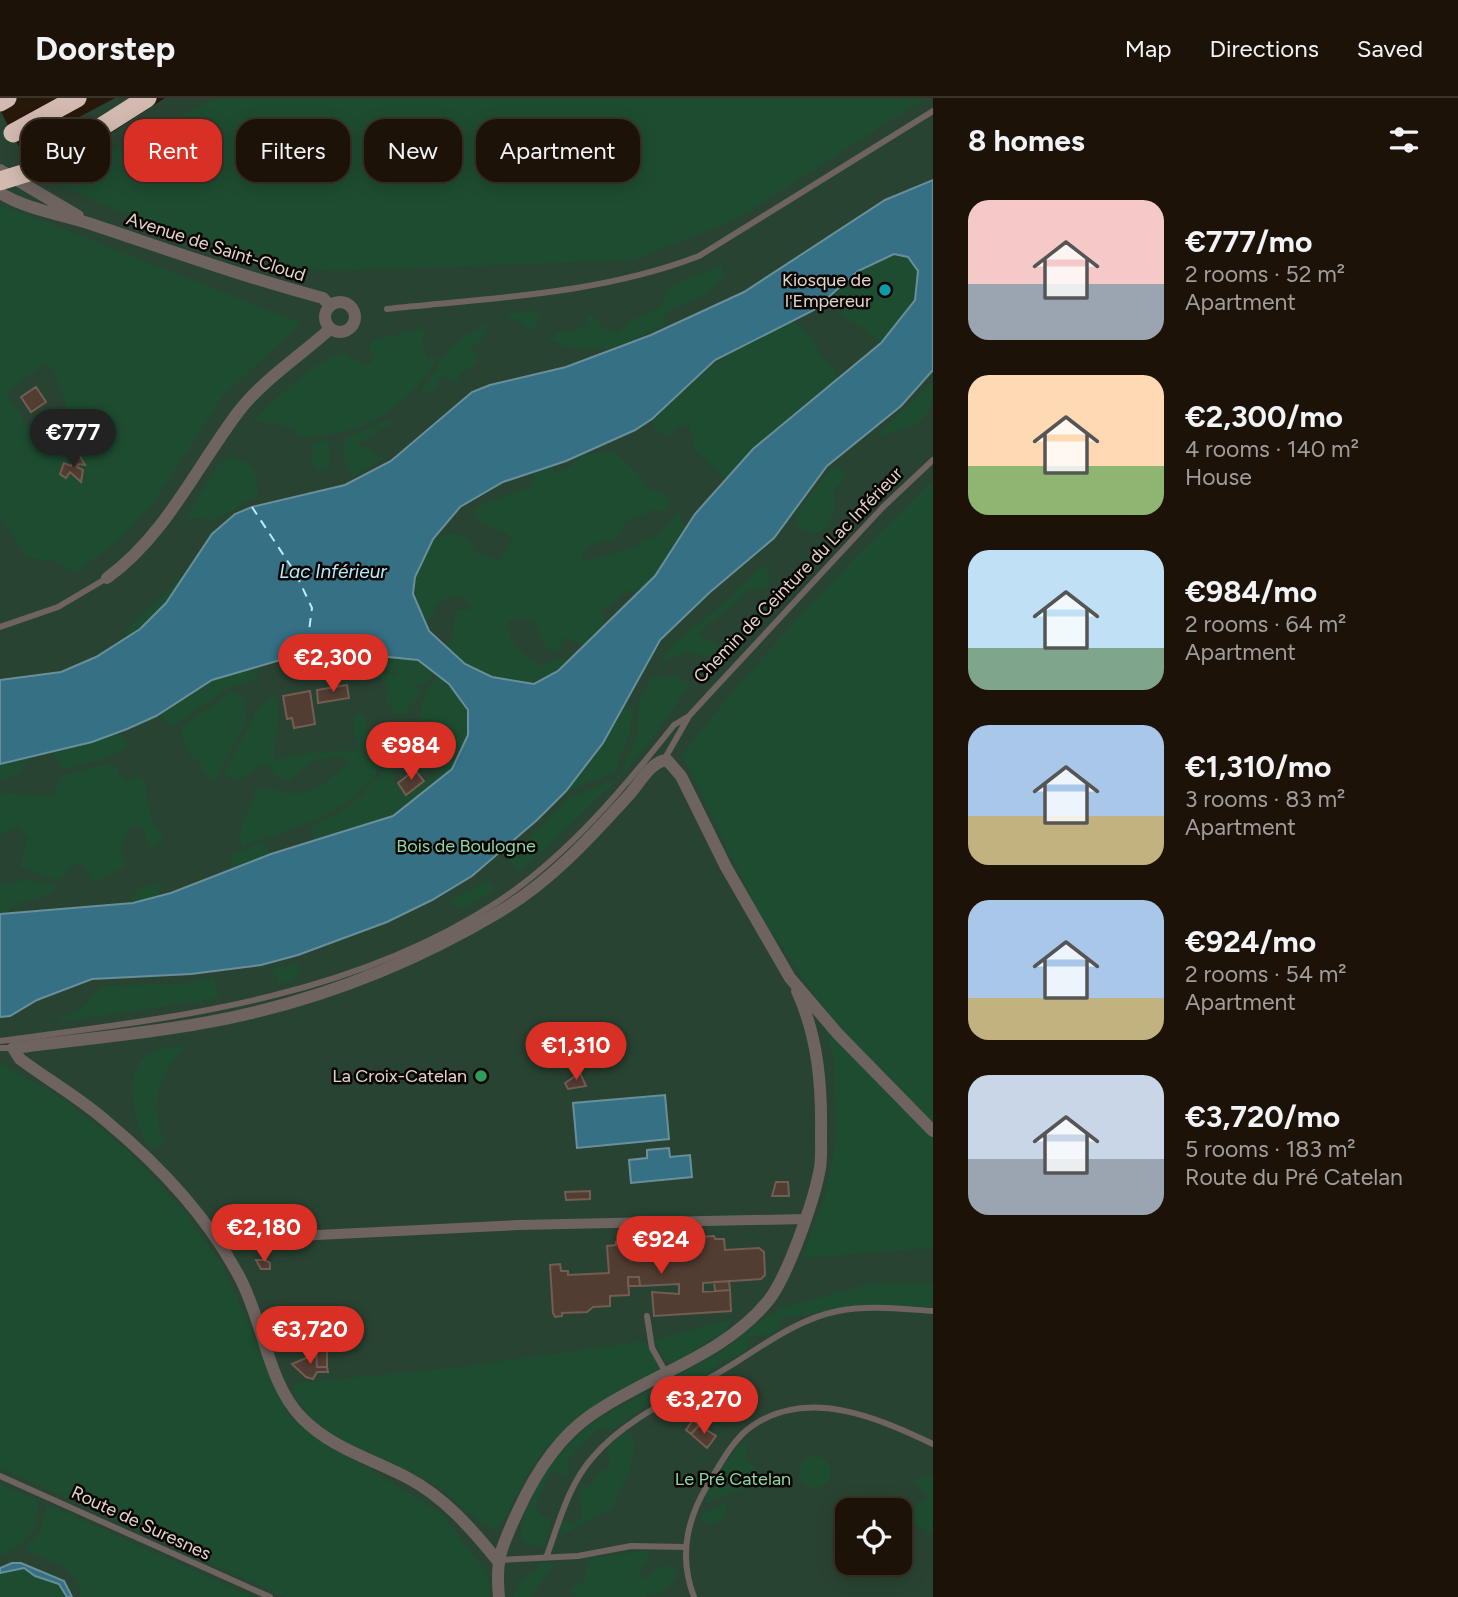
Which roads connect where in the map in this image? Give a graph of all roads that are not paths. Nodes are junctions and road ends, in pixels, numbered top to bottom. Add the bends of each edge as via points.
1 (7, 98) edge
2 (77, 98) edge
3 (147, 98) edge
4 (0, 102) edge
5 (933, 111) edge
6 (13, 133) dead end
7 (4, 176) edge
8 (0, 193) edge
9 (90, 224) junction
10 (330, 306) junction
11 (387, 309) dead end
12 (330, 329) junction
13 (933, 460) edge
14 (107, 578) joint
15 (0, 627) edge
16 (689, 716) junction
17 (664, 760) junction
18 (790, 978) junction
19 (0, 1041) edge
20 (6, 1048) edge
21 (933, 1131) edge
22 (805, 1219) junction
23 (220, 1244) junction
24 (933, 1311) edge
25 (648, 1316) dead end
26 (667, 1375) junction
27 (933, 1444) edge
28 (0, 1476) edge
29 (685, 1547) junction
30 (546, 1558) junction
31 (497, 1560) junction
32 (270, 1597) edge
33 (499, 1597) edge
34 (694, 1597) edge

1 - 4 highway
2 - 6 highway
3 - 7 highway via 32,171
5 - 11 lane via 699,256 657,272 609,283
7 - 9 street, Avenue de Saint-Cloud
8 - 9 street, Avenue de Saint-Cloud
9 - 10 street, Avenue de Saint-Cloud via 243,277 323,299
10 - 12 street via 325,319
10 - 12 street via 348,304 356,317 349,330
12 - 14 street via 241,409 167,520 131,561
13 - 16 lane, Chemin de Ceinture du Lac Inférieur via 865,526
14 - 15 lane via 58,607
16 - 17 lane, Chemin de Ceinture du Lac Inférieur
16 - 19 lane, Chemin de Ceinture du Lac Inférieur via 674,725 578,835 547,863 500,900 444,933 348,974 217,1011
17 - 18 street via 681,775 726,867
17 - 20 street, Chemin de Ceinture du Lac Inférieur via 529,892 398,965 320,994 207,1022
18 - 21 street
18 - 22 street via 813,1037 821,1091 820,1171
20 - 23 street via 105,1119 148,1158
22 - 23 street via 518,1225
22 - 26 street via 770,1299 733,1334
23 - 31 street via 241,1280 277,1380 302,1418 338,1445 410,1479 468,1524
24 - 30 lane via 866,1308 835,1312 773,1338 645,1413 594,1455 576,1479
25 - 26 lane via 652,1348
26 - 31 street via 615,1400 570,1433 526,1492
27 - 29 lane via 882,1420 828,1407 785,1410 752,1426 735,1441 696,1504
28 - 32 lane, Route de Suresnes
29 - 30 lane via 631,1546
29 - 34 lane
30 - 31 lane
31 - 33 street

